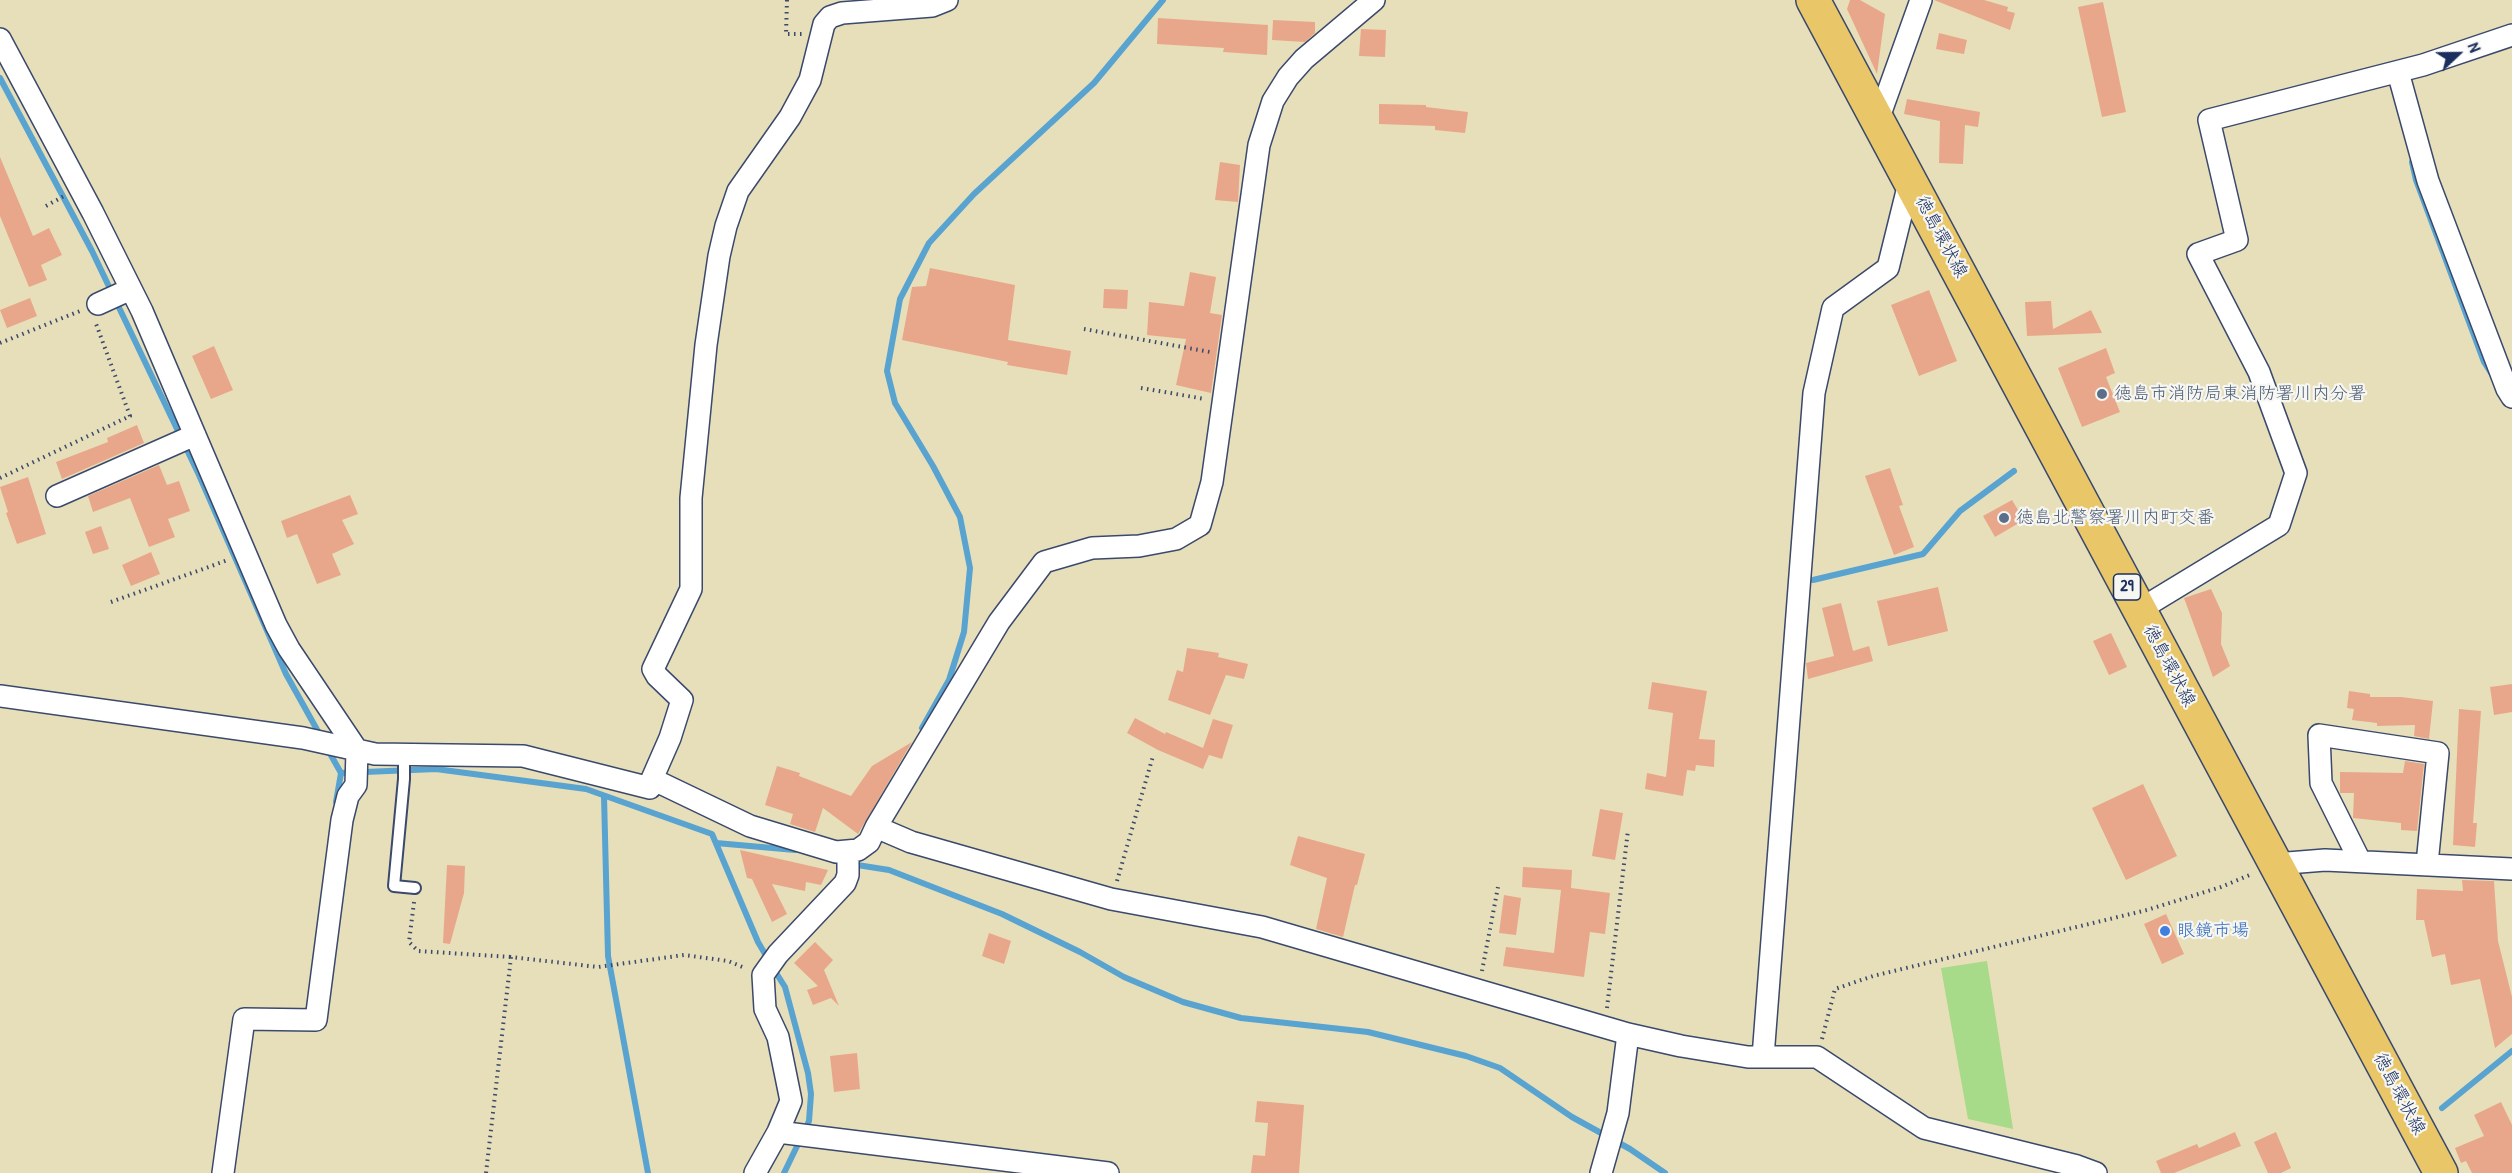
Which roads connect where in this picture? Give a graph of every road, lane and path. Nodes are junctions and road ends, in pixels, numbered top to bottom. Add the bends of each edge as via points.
1 (787, 0) edge
2 (948, 0) edge
3 (1374, 0) edge
4 (1813, 0) edge
5 (1921, 0) edge
6 (822, 34) junction
7 (2512, 34) edge
8 (0, 39) edge
9 (2398, 72) junction
10 (1878, 120) junction
11 (1910, 179) junction
12 (131, 289) junction
13 (94, 306) junction
14 (1084, 329) dead end
15 (0, 343) edge
16 (1229, 356) junction
17 (1141, 388) dead end
18 (2512, 396) edge
19 (1223, 401) junction
20 (195, 435) junction
21 (0, 478) edge
22 (57, 496) dead end
23 (218, 564) dead end
24 (111, 602) dead end
25 (2139, 610) junction
26 (0, 696) edge
27 (358, 755) junction
28 (1153, 756) dead end
29 (404, 757) junction
30 (652, 779) junction
31 (876, 827) junction
32 (1628, 830) dead end
33 (2360, 861) junction
34 (848, 862) junction
35 (2275, 864) junction
36 (2427, 864) junction
37 (2512, 869) edge
38 (1498, 887) dead end
39 (415, 888) joint
40 (1111, 899) junction
41 (511, 957) junction
42 (770, 966) junction
43 (1478, 990) junction
44 (1605, 1027) junction
45 (1628, 1034) junction
46 (1763, 1057) junction
47 (1817, 1057) junction
48 (794, 1134) junction
49 (223, 1173) edge
50 (486, 1173) edge
51 (755, 1173) edge
52 (1108, 1173) edge
53 (1601, 1173) edge
54 (2096, 1173) edge
55 (2441, 1173) edge

1 - 6 path via 786,34
2 - 6 street via 932,6 842,13 830,17
3 - 16 street via 1304,58 1273,101 1259,145
4 - 10 main road, 徳島環状線 / 29
5 - 10 street
6 - 30 street via 810,80 790,117 738,191 719,256 691,498 691,589 653,669 682,700
7 - 9 street
8 - 12 street
9 - 18 street via 2428,181
9 - 25 street via 2209,120 2237,240 2198,254 2259,372 2296,473 2279,525
10 - 11 main road, 徳島環状線 / 29
11 - 25 main road, 徳島環状線 / 29
11 - 46 street via 1888,268 1833,308 1814,393
12 - 13 street
12 - 20 street
13 - 15 path
13 - 21 path via 130,416
14 - 16 path
16 - 19 street
17 - 19 path
19 - 31 street via 1212,482 1200,525 1176,538 1139,546 1092,548 1044,562 999,622
20 - 22 street
20 - 27 street via 276,625
23 - 24 path
25 - 35 main road, 徳島環状線 / 29
26 - 27 street via 325,742
27 - 29 street
27 - 49 street via 356,785 348,796 342,820 316,1020 244,1019
28 - 40 path
29 - 30 street via 523,756 650,788
29 - 39 lane via 394,885
30 - 34 street via 750,826 826,849
31 - 34 street via 869,842
31 - 40 street via 911,842
32 - 44 path
33 - 35 street
33 - 36 street
33 - 36 street via 2321,783 2319,735 2438,753
34 - 42 street via 845,883
35 - 47 path via 2221,887 2147,910 1873,976 1835,989
35 - 55 main road, 徳島環状線 / 29
36 - 37 street
38 - 43 path
39 - 41 path via 410,942 418,951
40 - 43 street via 1262,927
41 - 42 path via 598,967 684,955
41 - 50 path
42 - 48 street via 765,1009 778,1037
43 - 44 street
44 - 45 street
45 - 46 street via 1681,1047
45 - 53 street via 1618,1113
46 - 47 street
47 - 54 street via 1924,1128
48 - 51 street
48 - 52 street

